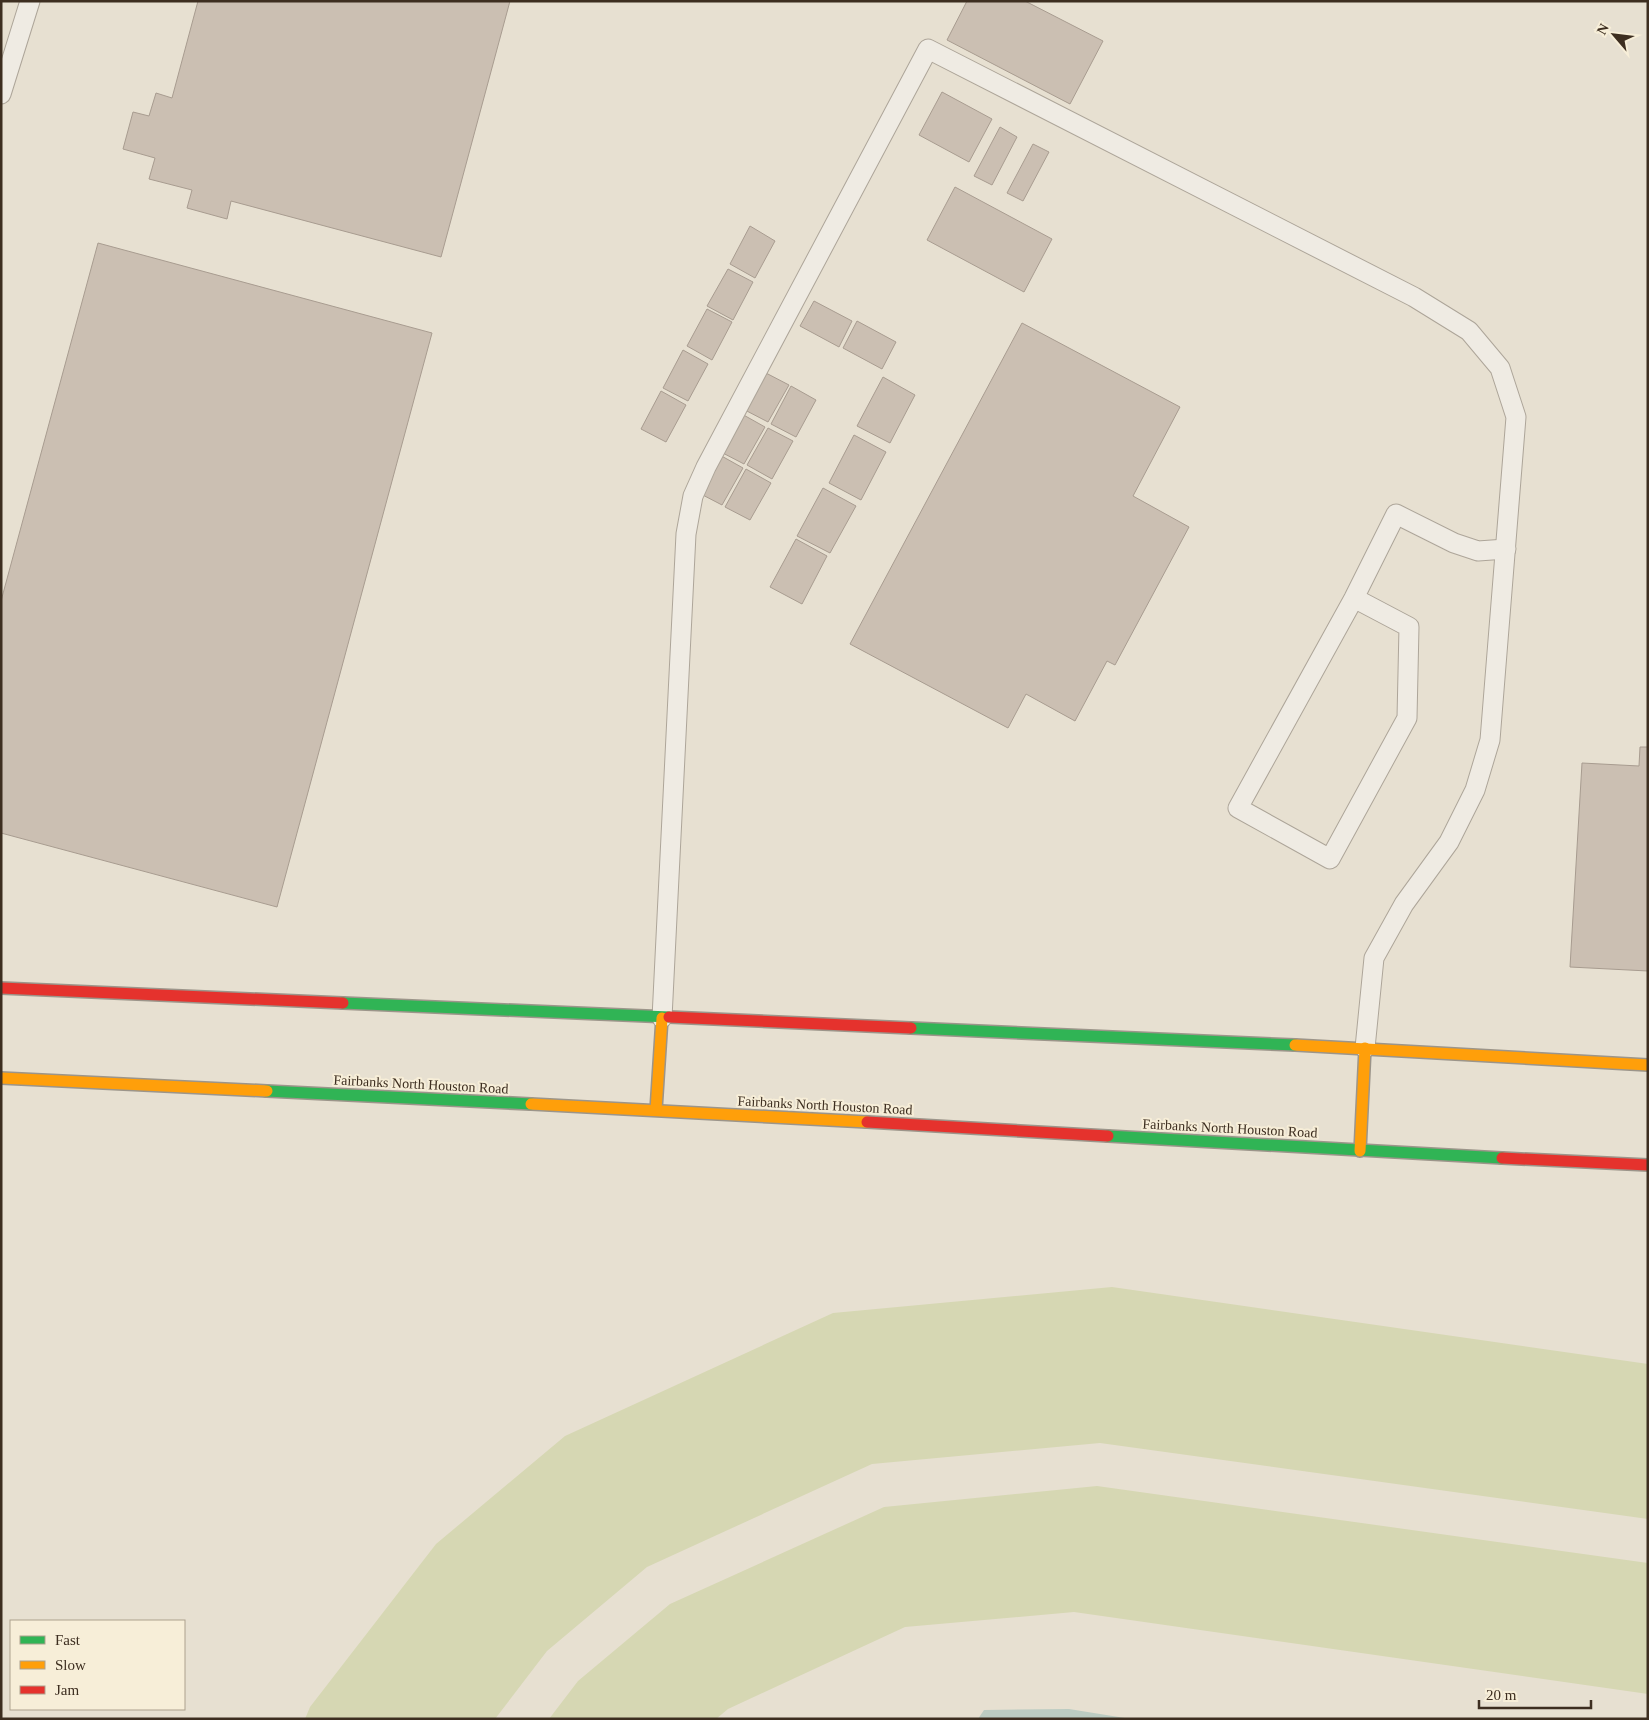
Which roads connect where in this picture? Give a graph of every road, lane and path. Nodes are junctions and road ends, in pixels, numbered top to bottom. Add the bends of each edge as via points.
1 (30, 1) edge
2 (1, 94) edge
3 (1506, 549) junction
4 (1354, 598) junction
5 (1, 988) edge
6 (662, 1018) junction
7 (1366, 1048) junction
8 (1648, 1065) edge
9 (1, 1078) edge
10 (656, 1110) junction
11 (1360, 1151) junction
12 (1648, 1165) edge

1 - 2 lane
3 - 4 lane via 1478,551 1454,543 1396,514
3 - 6 lane via 1516,417 1500,368 1469,331 1414,297 928,49 693,496 686,534
3 - 7 lane via 1490,740 1475,790 1449,842 1404,904 1374,958
4 - 4 lane via 1238,808 1330,860 1407,718 1409,627
5 - 6 main road
6 - 7 main road
6 - 10 main road
7 - 8 main road
7 - 11 main road
9 - 10 main road, Fairbanks North Houston Road
10 - 11 main road, Fairbanks North Houston Road
11 - 12 main road, Fairbanks North Houston Road

